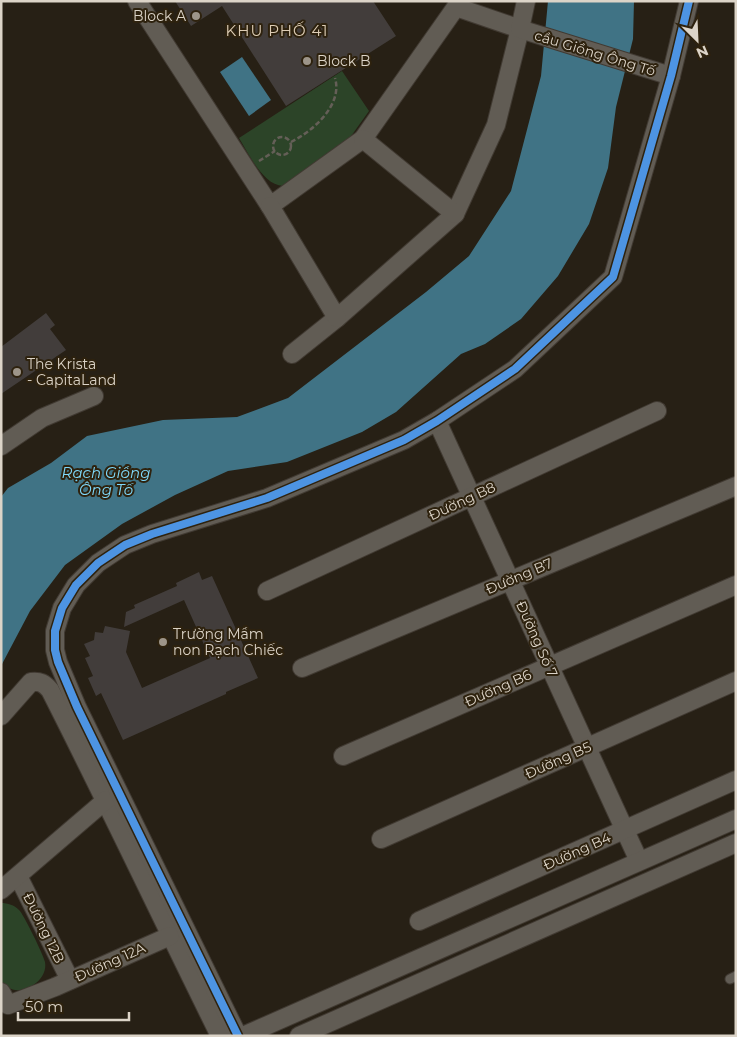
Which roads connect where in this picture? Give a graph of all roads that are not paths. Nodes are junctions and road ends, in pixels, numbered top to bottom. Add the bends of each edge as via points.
1 (137, 1) edge
2 (526, 1) edge
3 (689, 1) edge
4 (454, 4) edge
5 (520, 29) junction
6 (671, 76) junction
7 (363, 139) junction
8 (270, 206) junction
9 (456, 214) junction
10 (337, 318) junction
11 (292, 354) dead end
12 (94, 396) dead end
13 (657, 411) dead end
14 (438, 421) junction
15 (1, 446) edge
16 (736, 486) edge
17 (472, 496) junction
18 (510, 580) junction
19 (736, 585) edge
20 (267, 591) dead end
21 (549, 666) junction
22 (302, 668) dead end
23 (736, 680) edge
24 (1, 716) edge
25 (586, 747) junction
26 (342, 756) dead end
27 (736, 780) edge
28 (106, 800) junction
29 (736, 818) edge
30 (624, 830) junction
31 (380, 839) dead end
32 (736, 843) edge
33 (639, 861) junction
34 (18, 876) junction
35 (1, 890) edge
36 (418, 921) dead end
37 (170, 936) junction
38 (70, 980) junction
39 (1, 992) edge
40 (220, 1036) edge
41 (238, 1036) edge
42 (243, 1036) edge
43 (299, 1036) edge

1 - 8 street
2 - 5 street
3 - 6 street
4 - 5 street, cầu Giồng Ông Tố
4 - 7 street
5 - 6 street, cầu Giồng Ông Tố
5 - 9 street via 496,125
6 - 14 street via 613,277 515,369
7 - 8 street
7 - 9 street
8 - 10 street
9 - 10 street
10 - 11 street
12 - 15 street via 42,418
13 - 17 street, Đường B8
14 - 17 street, Đường Số 7
14 - 41 street via 404,440 267,498 125,545 87,574 62,608 55,631 58,662
16 - 18 street, Đường B7
17 - 18 street, Đường Số 7
17 - 20 street, Đường B8
18 - 21 street, Đường Số 7
18 - 22 street, Đường B7
19 - 21 street, Đường B6
21 - 25 street, Đường Số 7
21 - 26 street, Đường B6
23 - 25 street, Đường B5
24 - 28 street via 31,682 45,684
25 - 30 street, Đường Số 7
25 - 31 street, Đường B5
27 - 30 street, Đường B4
28 - 34 street
28 - 37 street
29 - 33 street
30 - 33 street, Đường Số 7
30 - 36 street, Đường B4
32 - 43 street
33 - 42 street
34 - 35 street
34 - 38 street, Đường 12B
37 - 38 street, Đường 12A
37 - 40 street
38 - 39 street, Đường 12A via 8,1005

